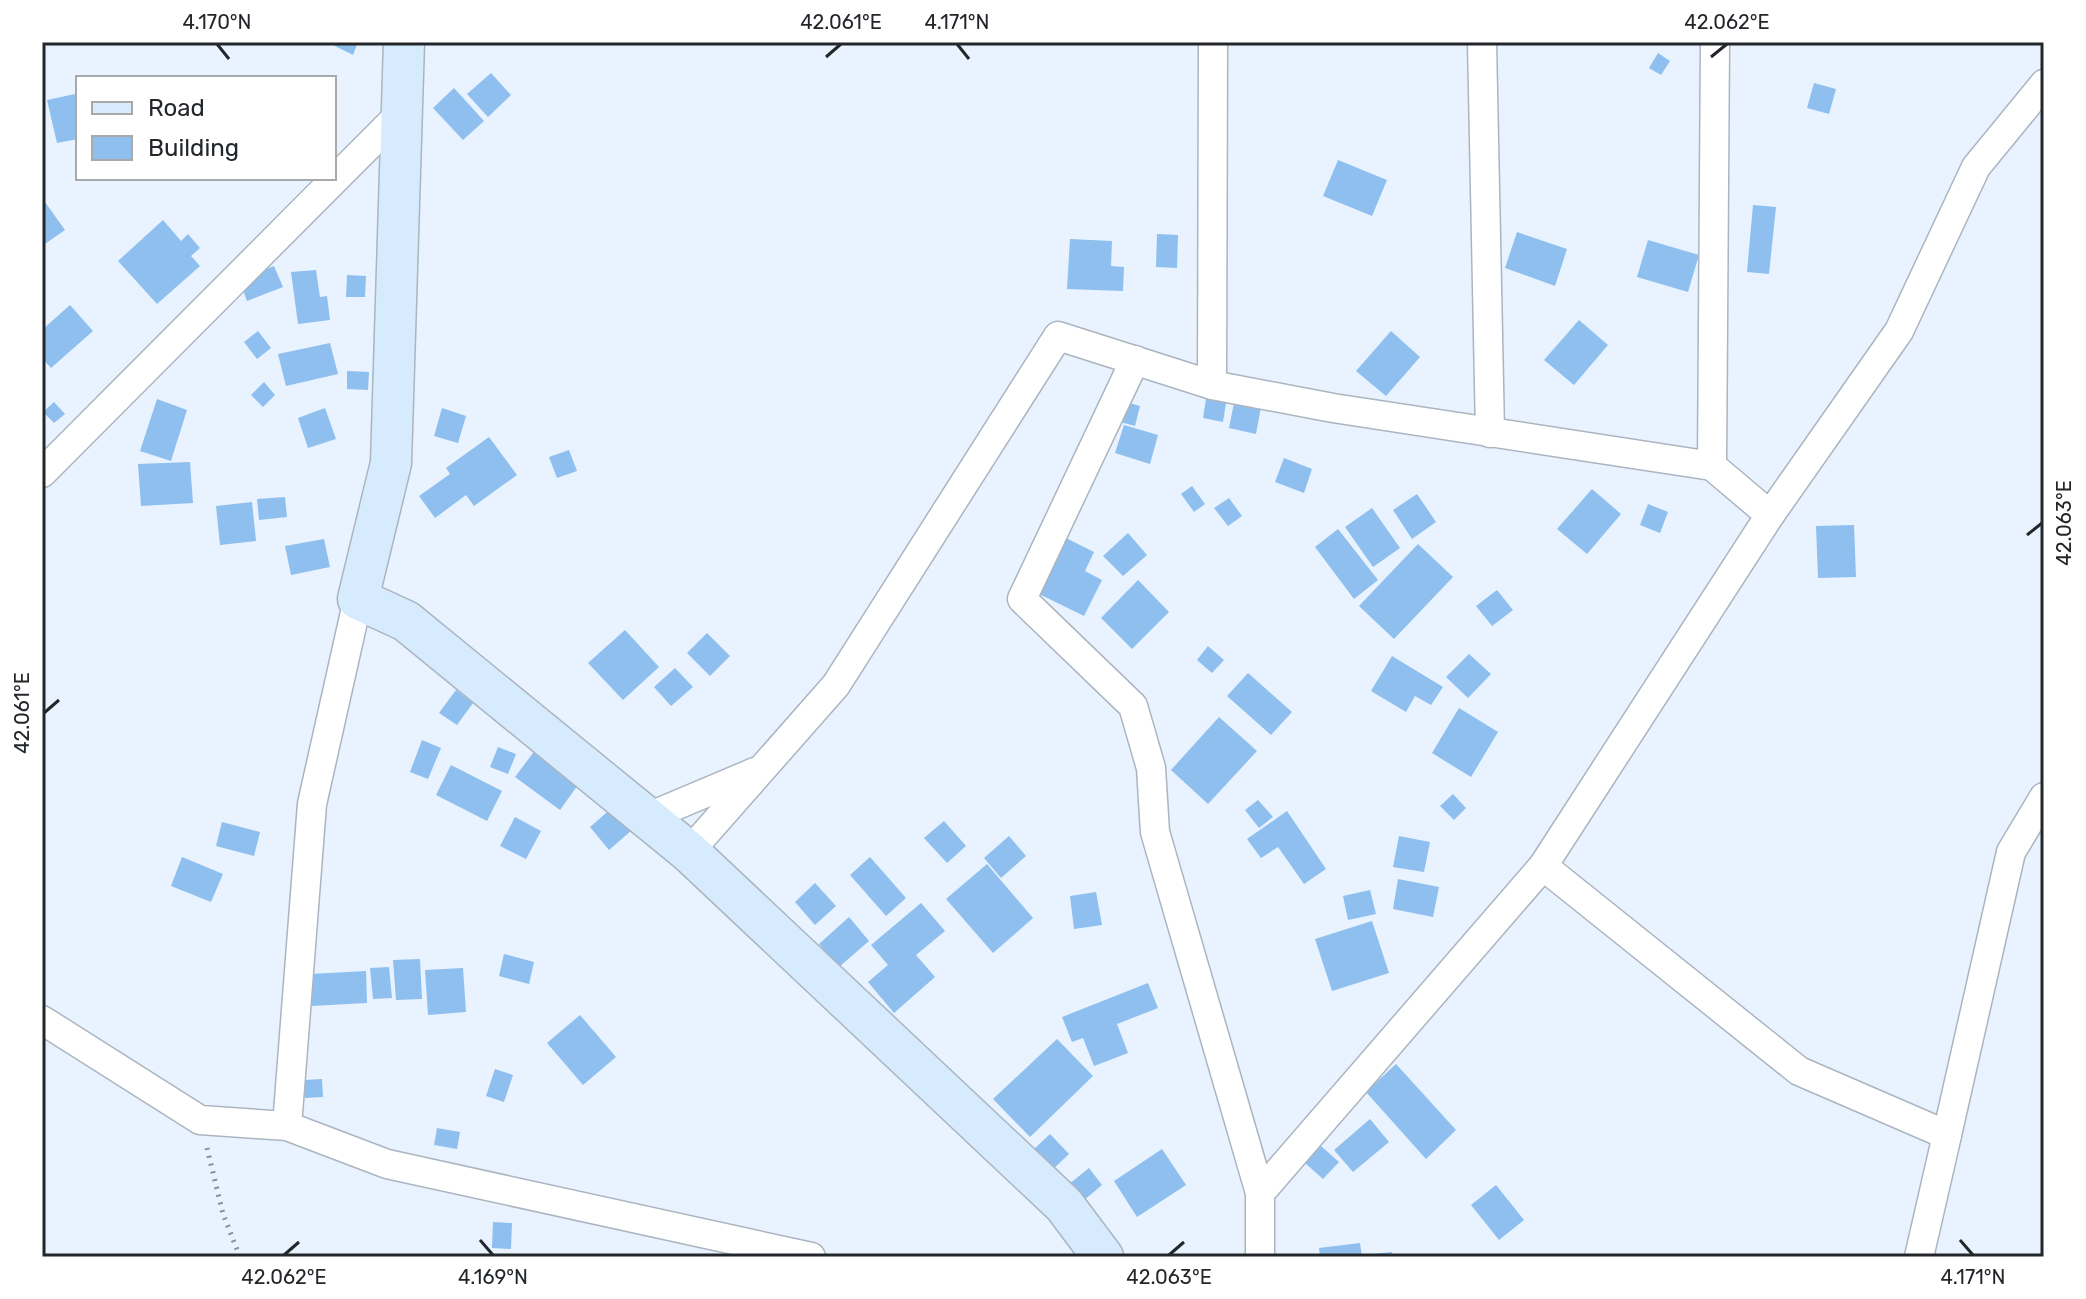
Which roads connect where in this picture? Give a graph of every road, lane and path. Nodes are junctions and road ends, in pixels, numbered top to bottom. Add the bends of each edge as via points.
1 (404, 42) edge
2 (1213, 42) edge
3 (1482, 42) edge
4 (1715, 42) edge
5 (2044, 84) edge
6 (402, 112) junction
7 (336, 178) edge
8 (334, 180) edge
9 (1135, 360) junction
10 (1212, 385) junction
11 (1490, 433) junction
12 (1712, 466) junction
13 (42, 473) edge
14 (1770, 515) junction
15 (358, 599) junction
16 (763, 769) junction
17 (2044, 797) edge
18 (646, 818) junction
19 (689, 852) junction
20 (1543, 866) junction
21 (42, 1020) edge
22 (200, 1120) junction
23 (287, 1126) junction
24 (1947, 1135) junction
25 (1260, 1193) junction
26 (240, 1257) edge
27 (811, 1257) edge
28 (1103, 1257) edge
29 (1260, 1257) edge
30 (1919, 1257) edge

1 - 6 street
2 - 10 street
3 - 11 street
4 - 12 street
5 - 14 street via 1976,167 1899,331
6 - 7 street
6 - 15 street via 391,463
8 - 13 street
9 - 10 street
9 - 16 street via 1058,336 836,685
9 - 25 street via 1022,599 1133,706 1151,768 1155,832
10 - 11 street
11 - 12 street
12 - 14 street
14 - 20 street
15 - 18 street via 406,621
15 - 23 street via 312,804
16 - 18 street
16 - 19 street
17 - 24 street via 2011,852
18 - 19 street
19 - 28 street via 1064,1205
20 - 24 street via 1799,1071
20 - 25 street
21 - 22 street
22 - 23 street
22 - 26 path via 223,1214
23 - 27 street via 387,1164
24 - 30 street
25 - 29 street

